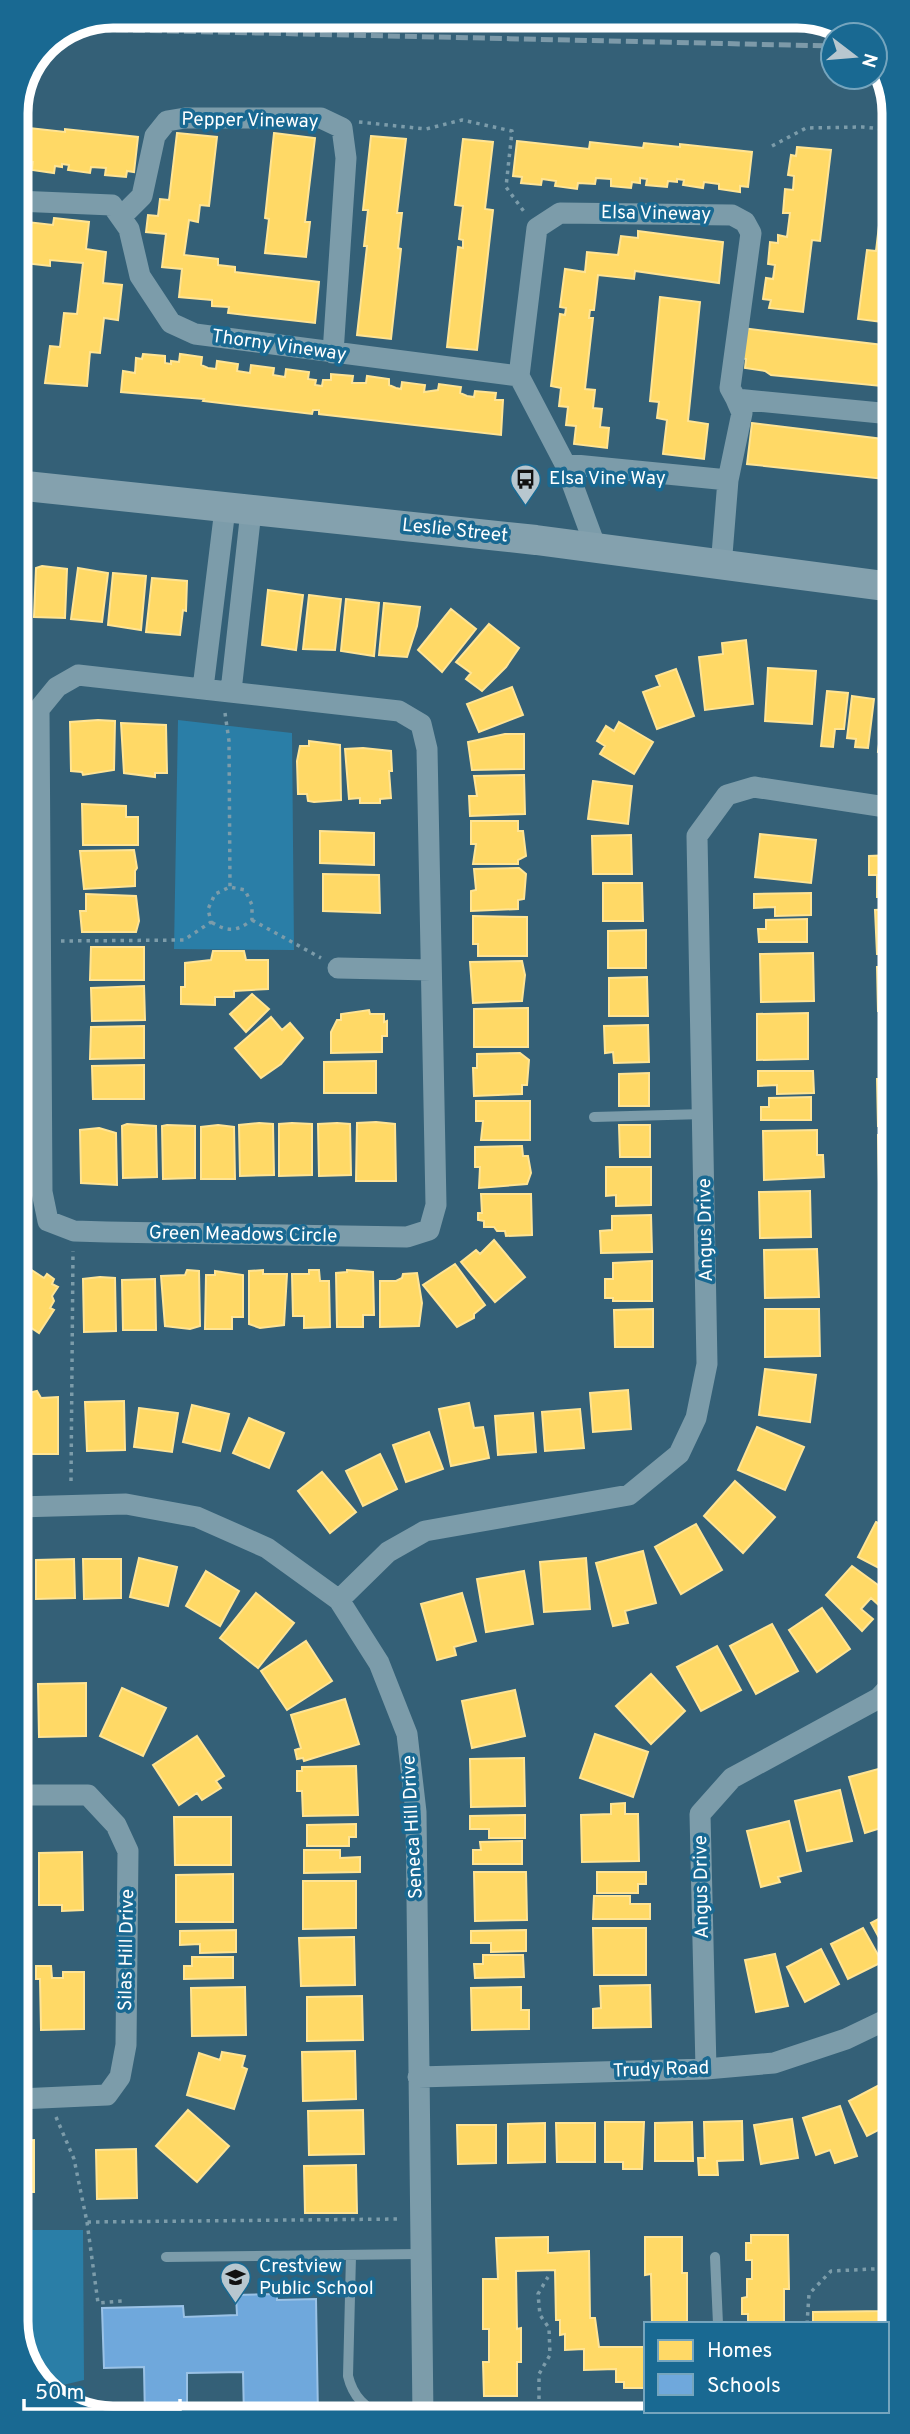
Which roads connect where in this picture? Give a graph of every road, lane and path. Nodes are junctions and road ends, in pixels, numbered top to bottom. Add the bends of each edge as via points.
1 (342, 128) junction
2 (882, 129) edge
3 (772, 146) dead end
4 (28, 202) edge
5 (122, 216) junction
6 (537, 228) junction
7 (333, 353) junction
8 (519, 376) junction
9 (736, 399) junction
10 (882, 413) edge
11 (565, 464) junction
12 (728, 480) junction
13 (28, 486) edge
14 (238, 510) junction
15 (596, 548) junction
16 (722, 567) junction
17 (882, 586) edge
18 (219, 690) junction
19 (882, 806) edge
20 (230, 887) junction
21 (252, 920) junction
22 (211, 922) junction
23 (41, 940) junction
24 (338, 968) joint
25 (431, 970) junction
26 (704, 1114) junction
27 (594, 1117) dead end
28 (74, 1231) junction
29 (71, 1481) dead end
30 (28, 1507) edge
31 (338, 1600) junction
32 (882, 1695) edge
33 (28, 1795) edge
34 (882, 2022) edge
35 (706, 2069) junction
36 (418, 2077) junction
37 (28, 2099) edge
38 (48, 2099) junction
39 (420, 2218) junction
40 (88, 2222) junction
41 (420, 2254) junction
42 (351, 2256) junction
43 (166, 2257) dead end
44 (715, 2257) dead end
45 (882, 2269) edge
46 (548, 2277) dead end
47 (122, 2301) dead end
48 (718, 2322) edge
49 (807, 2322) edge
50 (367, 2406) edge
51 (423, 2406) edge
52 (539, 2406) edge

1 - 5 street, Pepper Vineway via 321,118 167,121 155,136 142,196
1 - 6 path via 362,120 426,129 462,120 512,131 506,187
1 - 7 street, Pepper Vineway via 346,158
2 - 3 path via 806,128
4 - 5 street via 112,205
5 - 7 street, Thorny Vineway via 140,276 171,323 195,334
6 - 8 street
6 - 9 street, Elsa Vineway via 560,213 733,215 745,222 751,233 730,388
7 - 8 street, Thorny Vineway
8 - 11 street
9 - 10 street
9 - 12 street, Elsa Vineway via 742,413
11 - 12 street
11 - 15 street
12 - 16 street, Elsa Vineway
13 - 14 main road, Leslie Street
14 - 15 main road, Leslie Street
14 - 18 street
15 - 16 main road, Leslie Street
16 - 17 main road, Leslie Street
18 - 20 path via 229,741
18 - 23 street, Green Meadows Circle via 78,675 57,687 39,709
18 - 25 street, Green Meadows Circle via 399,711 421,724 427,748
19 - 26 street, Angus Drive via 754,787 727,795 697,836
20 - 21 path via 245,890 253,905
20 - 22 path via 215,894 208,909
21 - 22 path via 239,930 225,930
21 - 24 path
22 - 23 path via 184,940
23 - 28 street, Green Meadows Circle via 42,1192 48,1221
24 - 25 street
25 - 28 street, Green Meadows Circle via 436,1205 429,1230 407,1237
26 - 27 lane
26 - 31 street, Angus Drive via 708,1364 696,1418 679,1454 629,1495 425,1531 388,1552
28 - 29 path
30 - 31 street, Seneca Hill Drive via 126,1504 197,1517 267,1548
31 - 36 street, Seneca Hill Drive via 379,1663 407,1734 416,1812
32 - 35 street, Angus Drive via 732,1778 700,1814
33 - 38 street, Silas Hill Drive via 88,1795 116,1825 128,1851 126,2045 120,2077 107,2095
34 - 35 street, Trudy Road via 774,2063
35 - 36 street, Trudy Road
36 - 39 street, Seneca Hill Drive
37 - 38 street, Silas Hill Drive
38 - 40 path via 74,2159
39 - 40 path
39 - 41 street, Seneca Hill Drive
40 - 47 path via 98,2304
41 - 42 lane
41 - 51 street, Seneca Hill Drive
42 - 43 lane
42 - 50 lane via 348,2376 352,2392
44 - 48 lane
45 - 49 path via 831,2271 809,2294
46 - 52 path via 538,2294 540,2315 549,2328 550,2355 539,2374

